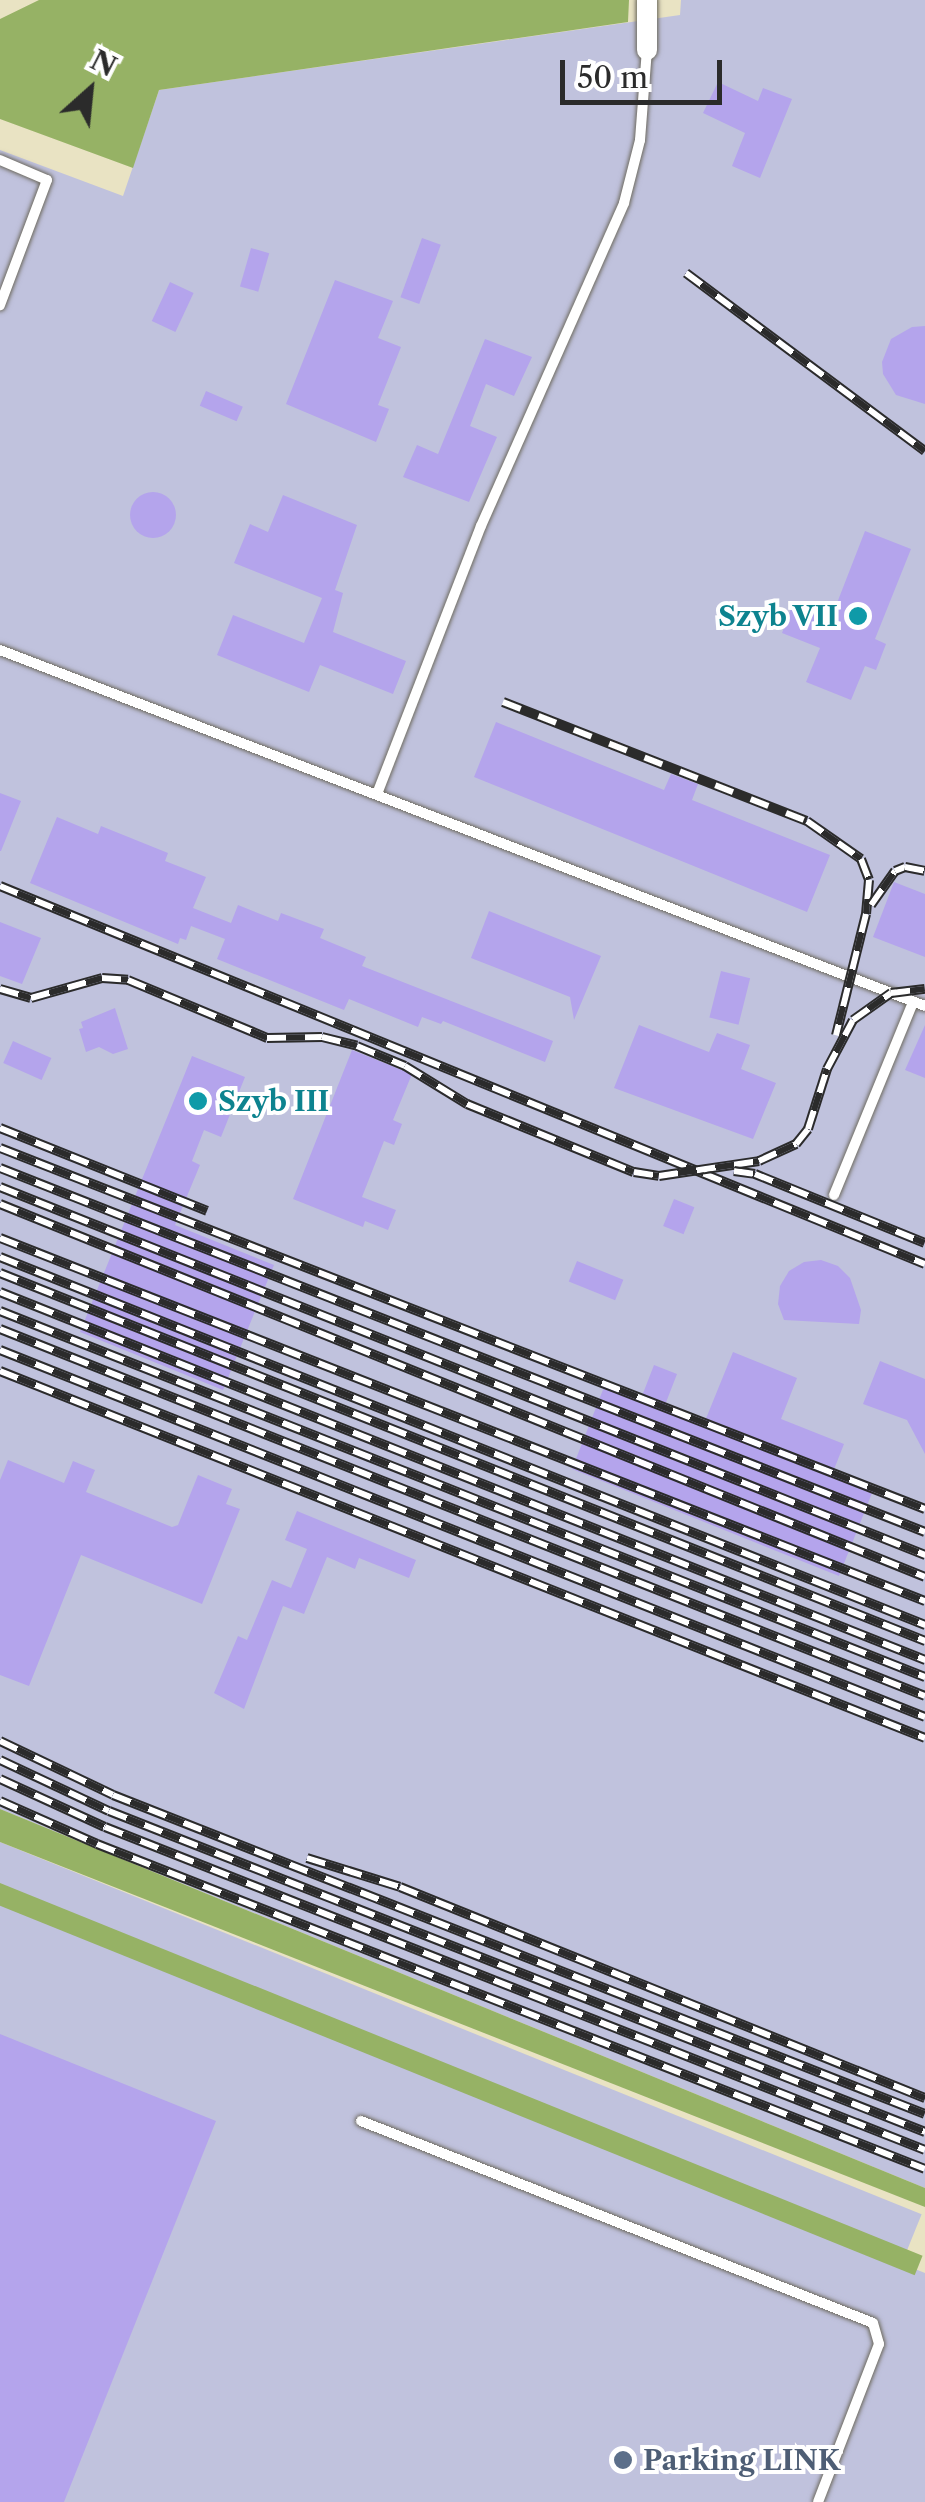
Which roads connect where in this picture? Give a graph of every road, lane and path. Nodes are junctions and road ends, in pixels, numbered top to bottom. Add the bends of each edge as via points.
1 (647, 0) edge
2 (647, 50) joint
3 (0, 160) edge
4 (0, 304) edge
5 (0, 650) edge
6 (377, 794) junction
7 (913, 1002) junction
8 (925, 1006) edge
9 (834, 1195) dead end
10 (362, 2122) dead end
11 (818, 2502) edge

1 - 2 street
2 - 6 lane via 640,140 624,202 481,526
3 - 4 lane via 46,180
5 - 6 lane
6 - 7 lane
7 - 8 lane
7 - 9 lane
10 - 11 lane via 872,2323 878,2344

